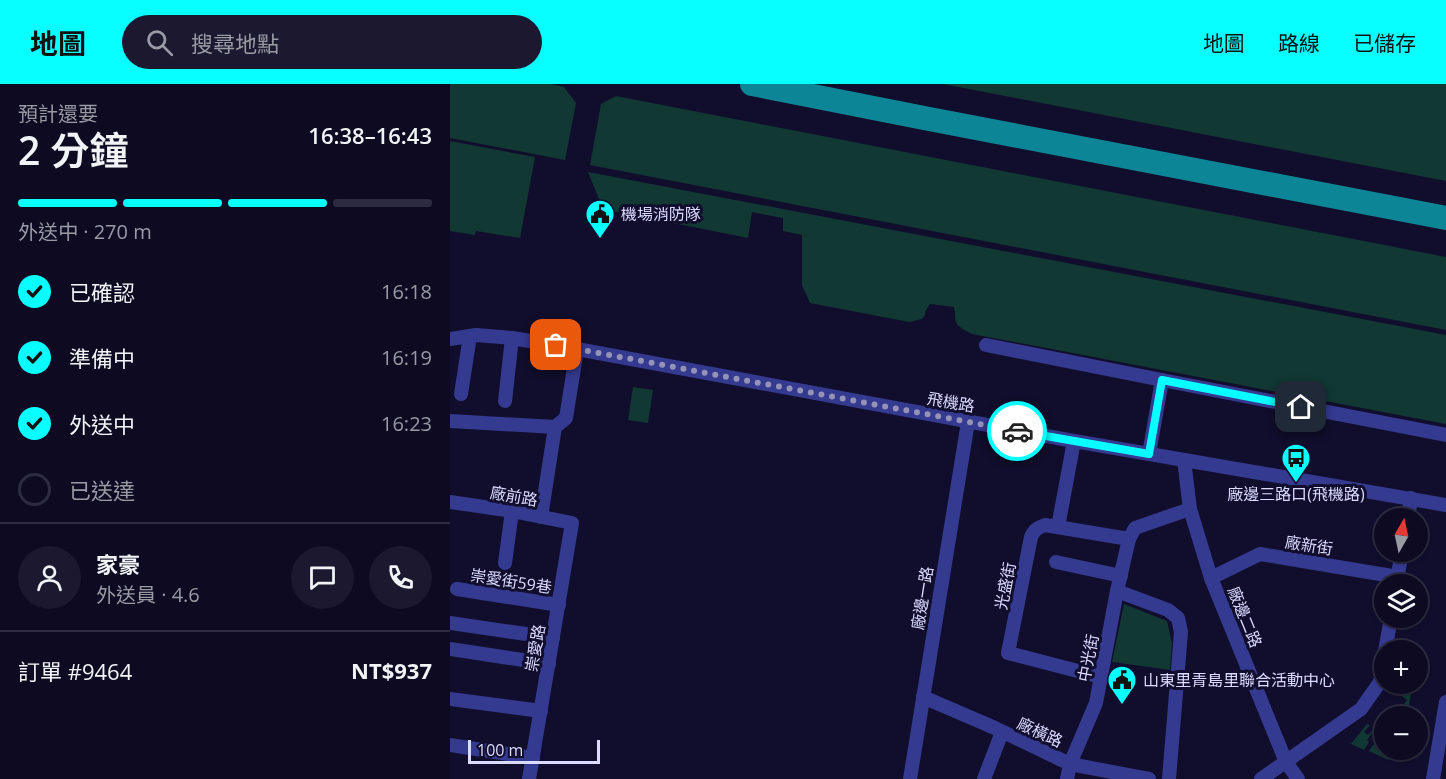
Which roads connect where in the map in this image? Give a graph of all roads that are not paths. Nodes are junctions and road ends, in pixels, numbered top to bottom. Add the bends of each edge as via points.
1 (470, 336) junction
2 (512, 338) junction
3 (450, 339) edge
4 (986, 345) dead end
5 (577, 348) junction
6 (1162, 380) junction
7 (461, 394) dead end
8 (505, 401) dead end
9 (450, 421) edge
10 (968, 422) junction
11 (555, 427) junction
12 (1446, 435) edge
13 (1074, 441) junction
14 (1149, 454) junction
15 (1184, 460) junction
16 (1411, 498) junction
17 (450, 502) edge
18 (1446, 505) edge
19 (1410, 508) edge
20 (1190, 509) junction
21 (512, 512) junction
22 (541, 517) junction
23 (572, 523) joint
24 (1058, 527) junction
25 (1129, 539) junction
26 (1056, 562) dead end
27 (505, 563) dead end
28 (1121, 576) junction
29 (1374, 576) edge
30 (1211, 578) junction
31 (457, 589) dead end
32 (1117, 591) junction
33 (559, 605) junction
34 (450, 623) edge
35 (553, 638) junction
36 (450, 649) edge
37 (549, 664) junction
38 (1101, 676) junction
39 (1374, 691) edge
40 (923, 697) junction
41 (450, 699) edge
42 (1446, 702) edge
43 (541, 711) junction
44 (1445, 719) edge
45 (1002, 732) junction
46 (450, 746) edge
47 (533, 758) junction
48 (1286, 762) junction
49 (1070, 764) junction
50 (529, 779) edge
51 (910, 779) edge
52 (984, 779) edge
53 (1067, 779) edge
54 (1146, 779) edge
55 (1169, 779) edge
56 (1261, 779) edge
57 (1298, 779) edge
58 (1433, 779) edge

1 - 2 street, 飛機路
1 - 3 street, 飛機路
1 - 7 street
2 - 5 street, 飛機路
2 - 8 street
4 - 6 street
5 - 10 street, 飛機路
5 - 11 street via 566,418
6 - 12 street
6 - 14 street
9 - 11 street
10 - 13 street, 飛機路
10 - 40 street, 廠邊一路
11 - 22 street
13 - 14 street, 飛機路
13 - 24 street
14 - 15 street, 飛機路
15 - 16 street, 飛機路
15 - 20 street, 廠邊二路
16 - 18 street, 飛機路
16 - 19 street
17 - 21 street, 廠前路
20 - 25 street via 1135,528
20 - 30 street, 廠邊二路
21 - 22 street, 廠前路
21 - 27 street
22 - 23 street, 廠前路
23 - 33 street, 崇愛路
24 - 25 street
24 - 38 street, 光盛街 via 1038,527 1031,537 1008,653
25 - 28 street, 中光街
26 - 28 street
28 - 32 street, 中光街
29 - 30 street, 廠新街 via 1260,554
30 - 48 street, 廠邊二路
31 - 33 street, 崇愛街59巷
32 - 38 street, 中光街
32 - 55 street via 1168,610 1178,618 1181,632
33 - 35 street, 崇愛路
34 - 35 street
35 - 37 street, 崇愛路
36 - 37 street
37 - 43 street, 崇愛路
38 - 49 street, 中光街 via 1096,702
39 - 48 street via 1361,709
40 - 45 street, 廠橫路
40 - 51 street, 廠邊一路
41 - 43 street
42 - 44 street
43 - 47 street, 崇愛路
44 - 58 street
45 - 49 street, 廠橫路
45 - 52 street
46 - 47 street
47 - 50 street, 崇愛路
48 - 56 street
48 - 57 street, 廠邊二路
49 - 53 street, 中光街
49 - 54 street, 廠橫路

